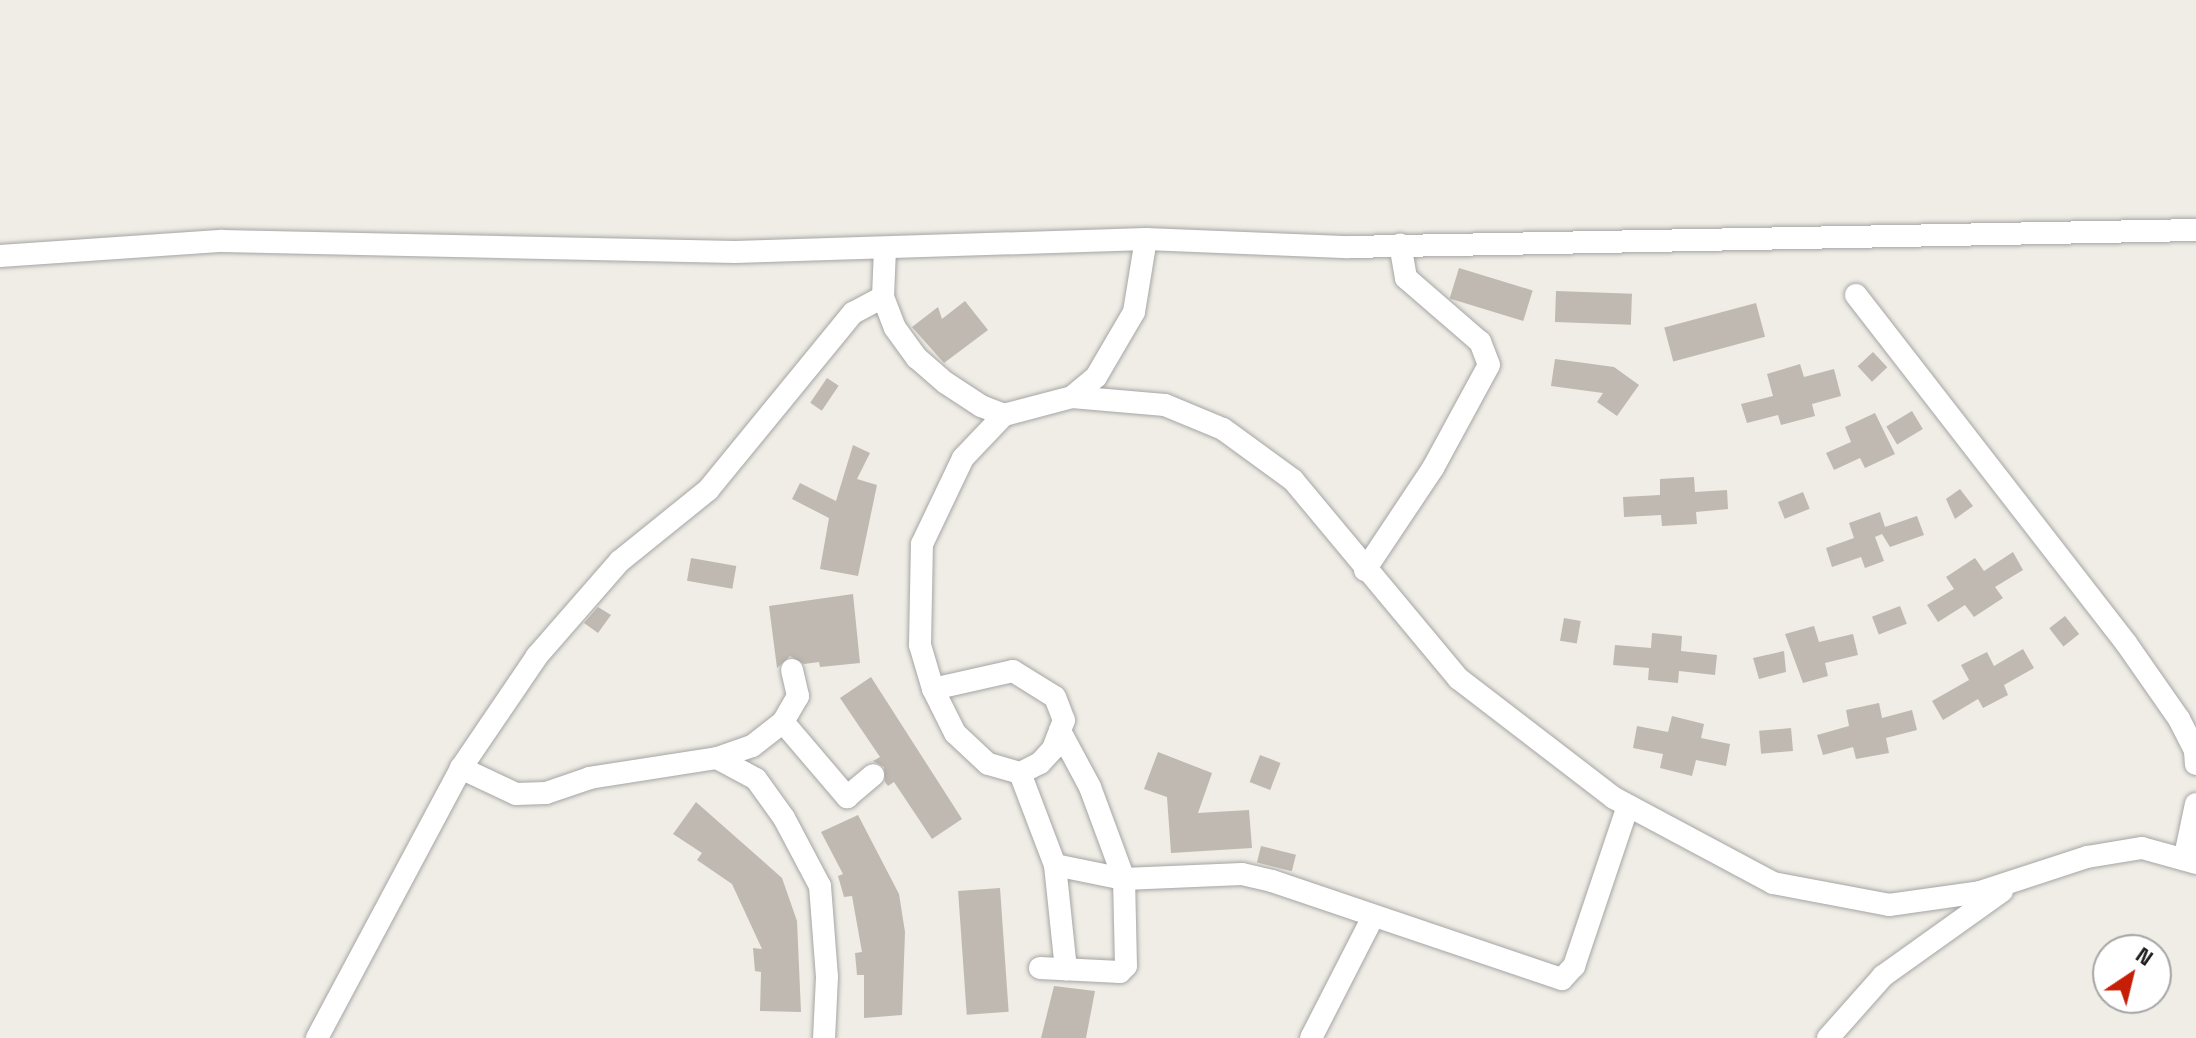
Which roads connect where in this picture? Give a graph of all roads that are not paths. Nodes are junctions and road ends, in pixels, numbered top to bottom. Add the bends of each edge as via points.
1 (2196, 230) edge
2 (1146, 239) junction
3 (1400, 245) junction
4 (885, 249) junction
5 (0, 256) edge
6 (1856, 295) dead end
7 (883, 297) junction
8 (1072, 397) junction
9 (1004, 415) junction
10 (1365, 570) junction
11 (792, 670) dead end
12 (933, 689) junction
13 (783, 722) junction
14 (1060, 731) junction
15 (717, 758) junction
16 (2196, 764) edge
17 (461, 768) junction
18 (1020, 773) junction
19 (873, 775) dead end
20 (2196, 804) edge
21 (1628, 806) junction
22 (2190, 859) edge
23 (1055, 865) junction
24 (1124, 879) junction
25 (2020, 879) junction
26 (1372, 919) junction
27 (1040, 968) dead end
28 (1066, 969) junction
29 (317, 1038) edge
30 (824, 1038) edge
31 (1311, 1038) edge
32 (1828, 1038) edge

1 - 3 street
2 - 3 street
2 - 4 street
2 - 8 street via 1134,312 1096,377
3 - 10 street via 1406,278 1480,342 1489,365 1433,468
4 - 5 street via 735,252 222,241
4 - 7 street
6 - 16 street via 2126,643 2179,719
7 - 9 street via 895,328 917,358 981,406
7 - 17 street via 853,313 708,490 620,561 537,656
8 - 9 street
8 - 10 street via 1165,405 1223,429 1293,480
9 - 12 street via 963,458 922,544 920,645
10 - 21 street via 1459,679
11 - 13 street via 798,696
12 - 14 street via 1013,671 1055,697 1064,720
12 - 18 street via 955,733 988,764
13 - 15 street via 752,746
13 - 19 street via 847,797
14 - 18 street via 1040,763
14 - 24 street via 1090,787
15 - 17 street via 590,778 546,793 516,794
15 - 30 street via 756,779 784,818 820,886 827,977
17 - 29 street
18 - 23 street
20 - 22 street
21 - 25 street via 1773,883 1889,905 1980,892
21 - 26 street via 1574,966 1562,979 1418,927
22 - 25 street via 2142,848 2087,857
23 - 24 street
23 - 28 street
24 - 26 street via 1242,874
24 - 28 street via 1123,969
25 - 32 street via 1883,976
26 - 31 street
27 - 28 street

